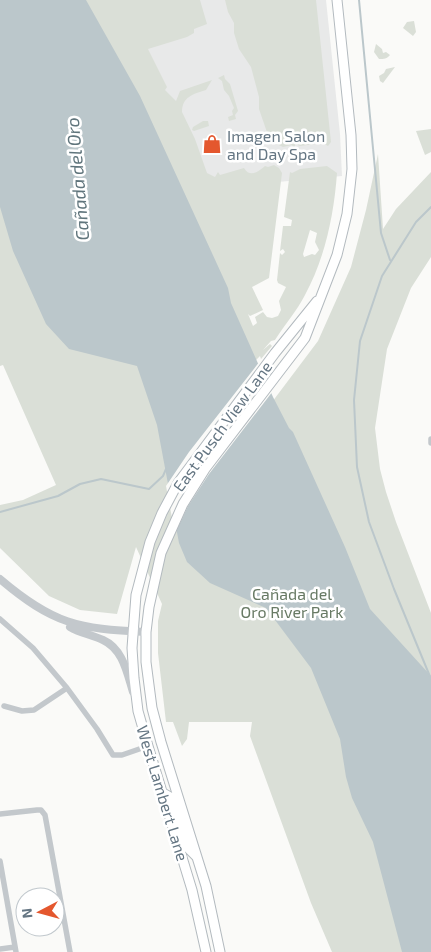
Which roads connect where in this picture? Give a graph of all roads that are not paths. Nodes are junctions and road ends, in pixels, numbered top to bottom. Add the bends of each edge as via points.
1 (337, 0) edge
2 (323, 290) junction
3 (431, 439) edge
4 (431, 443) edge
5 (0, 579) edge
6 (58, 619) junction
7 (1, 621) edge
8 (146, 628) junction
9 (132, 632) junction
10 (67, 688) junction
11 (4, 706) dead end
12 (138, 710) junction
13 (148, 746) junction
14 (162, 793) junction
15 (0, 814) edge
16 (197, 857) junction
17 (0, 861) edge
18 (3, 897) edge
19 (0, 949) edge
20 (16, 950) edge
21 (70, 952) edge
22 (206, 952) edge
23 (220, 952) edge

1 - 2 main road, East Pusch View Lane via 352,169 343,234
2 - 8 main road, East Pusch View Lane via 305,338 210,462 182,504 159,559
2 - 9 main road, East Pusch View Lane via 170,497 148,548
3 - 4 street
5 - 6 street via 38,609
6 - 9 street via 92,628
6 - 12 street via 115,648 124,663
7 - 10 street via 33,648
8 - 9 street
8 - 16 main road, West Lambert Lane via 147,676 152,708
9 - 12 main road, West Lambert Lane
10 - 11 street via 34,710 22,711
10 - 13 street via 113,755
12 - 13 main road, West Lambert Lane
13 - 14 main road, West Lambert Lane
14 - 16 main road via 170,797 187,847
14 - 22 main road, West Lambert Lane via 192,890
15 - 21 street via 41,810 45,815
16 - 23 main road, West Lambert Lane
17 - 18 street
18 - 20 street
19 - 20 street

